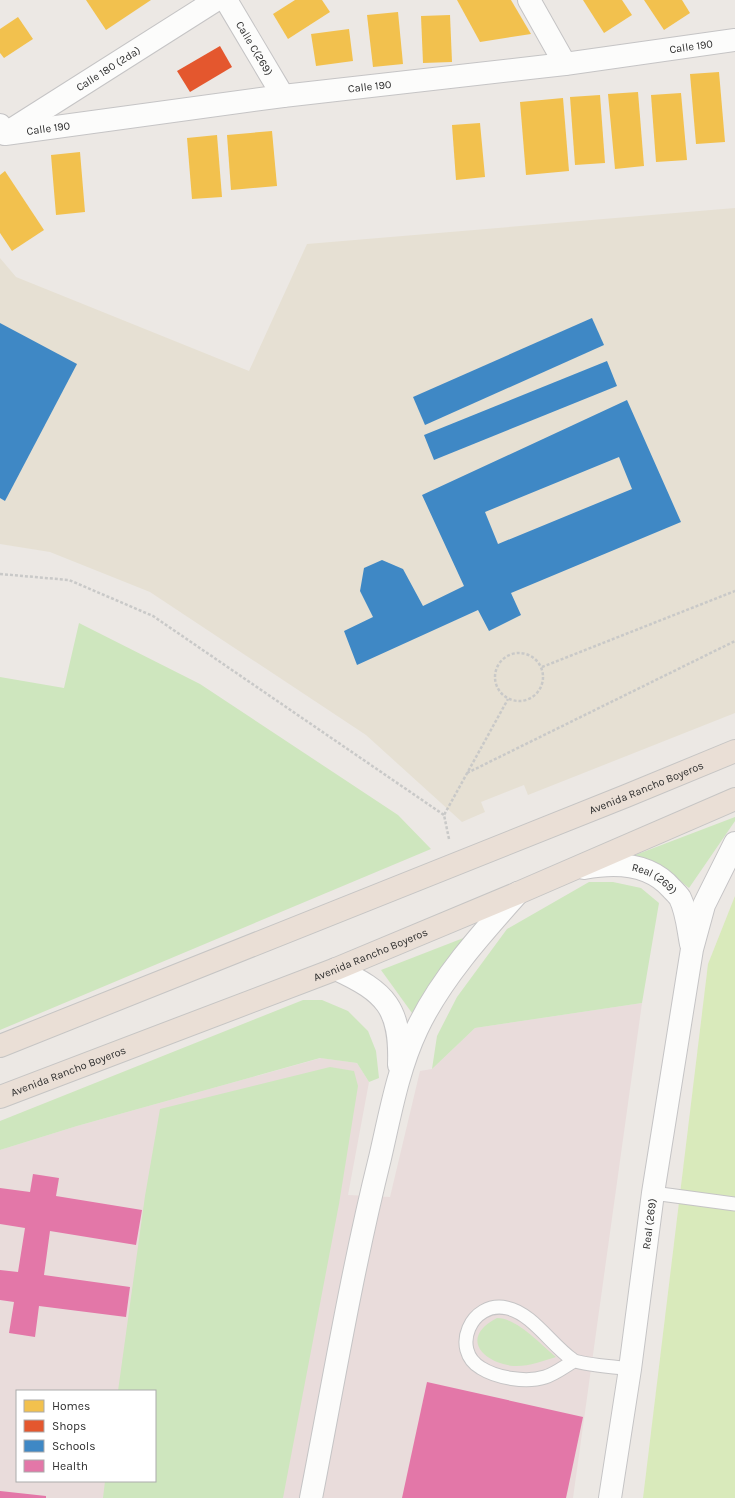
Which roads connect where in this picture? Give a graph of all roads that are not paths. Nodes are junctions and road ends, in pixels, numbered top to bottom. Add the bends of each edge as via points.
1 (216, 0) edge
2 (226, 0) edge
3 (529, 0) edge
4 (735, 40) edge
5 (565, 64) junction
6 (283, 96) junction
7 (2, 132) edge
8 (735, 751) edge
9 (735, 799) edge
10 (735, 843) edge
11 (573, 870) junction
12 (518, 893) junction
13 (692, 949) junction
14 (336, 969) junction
15 (0, 1046) edge
16 (398, 1082) junction
17 (0, 1097) edge
18 (653, 1193) junction
19 (735, 1204) edge
20 (574, 1361) junction
21 (630, 1368) junction
22 (311, 1498) edge
23 (610, 1498) edge

1 - 7 street, Calle 180 (2da)
2 - 6 street, Calle C(269)
3 - 5 street
4 - 5 street, Calle 190
5 - 6 street, Calle 190
6 - 7 street, Calle 190
8 - 15 highway, Avenida Rancho Boyeros
9 - 11 highway, Avenida Rancho Boyeros
10 - 13 street, Real (269) via 704,905
11 - 12 highway, Avenida Rancho Boyeros
11 - 13 street, Real (269) via 602,864 624,864 644,869 664,880 680,898
12 - 14 highway, Avenida Rancho Boyeros
12 - 16 street via 477,939 445,983 417,1029
13 - 18 street, Real (269)
14 - 16 street via 361,980 386,1002 395,1019 398,1034
14 - 17 highway, Avenida Rancho Boyeros
16 - 22 street via 370,1196
18 - 19 lane
18 - 21 street, Real (269)
20 - 20 lane via 523,1315 507,1308 489,1308 474,1318 467,1333 466,1346 472,1363 489,1374 515,1379 545,1377
20 - 21 lane
21 - 23 street, Real (269)

